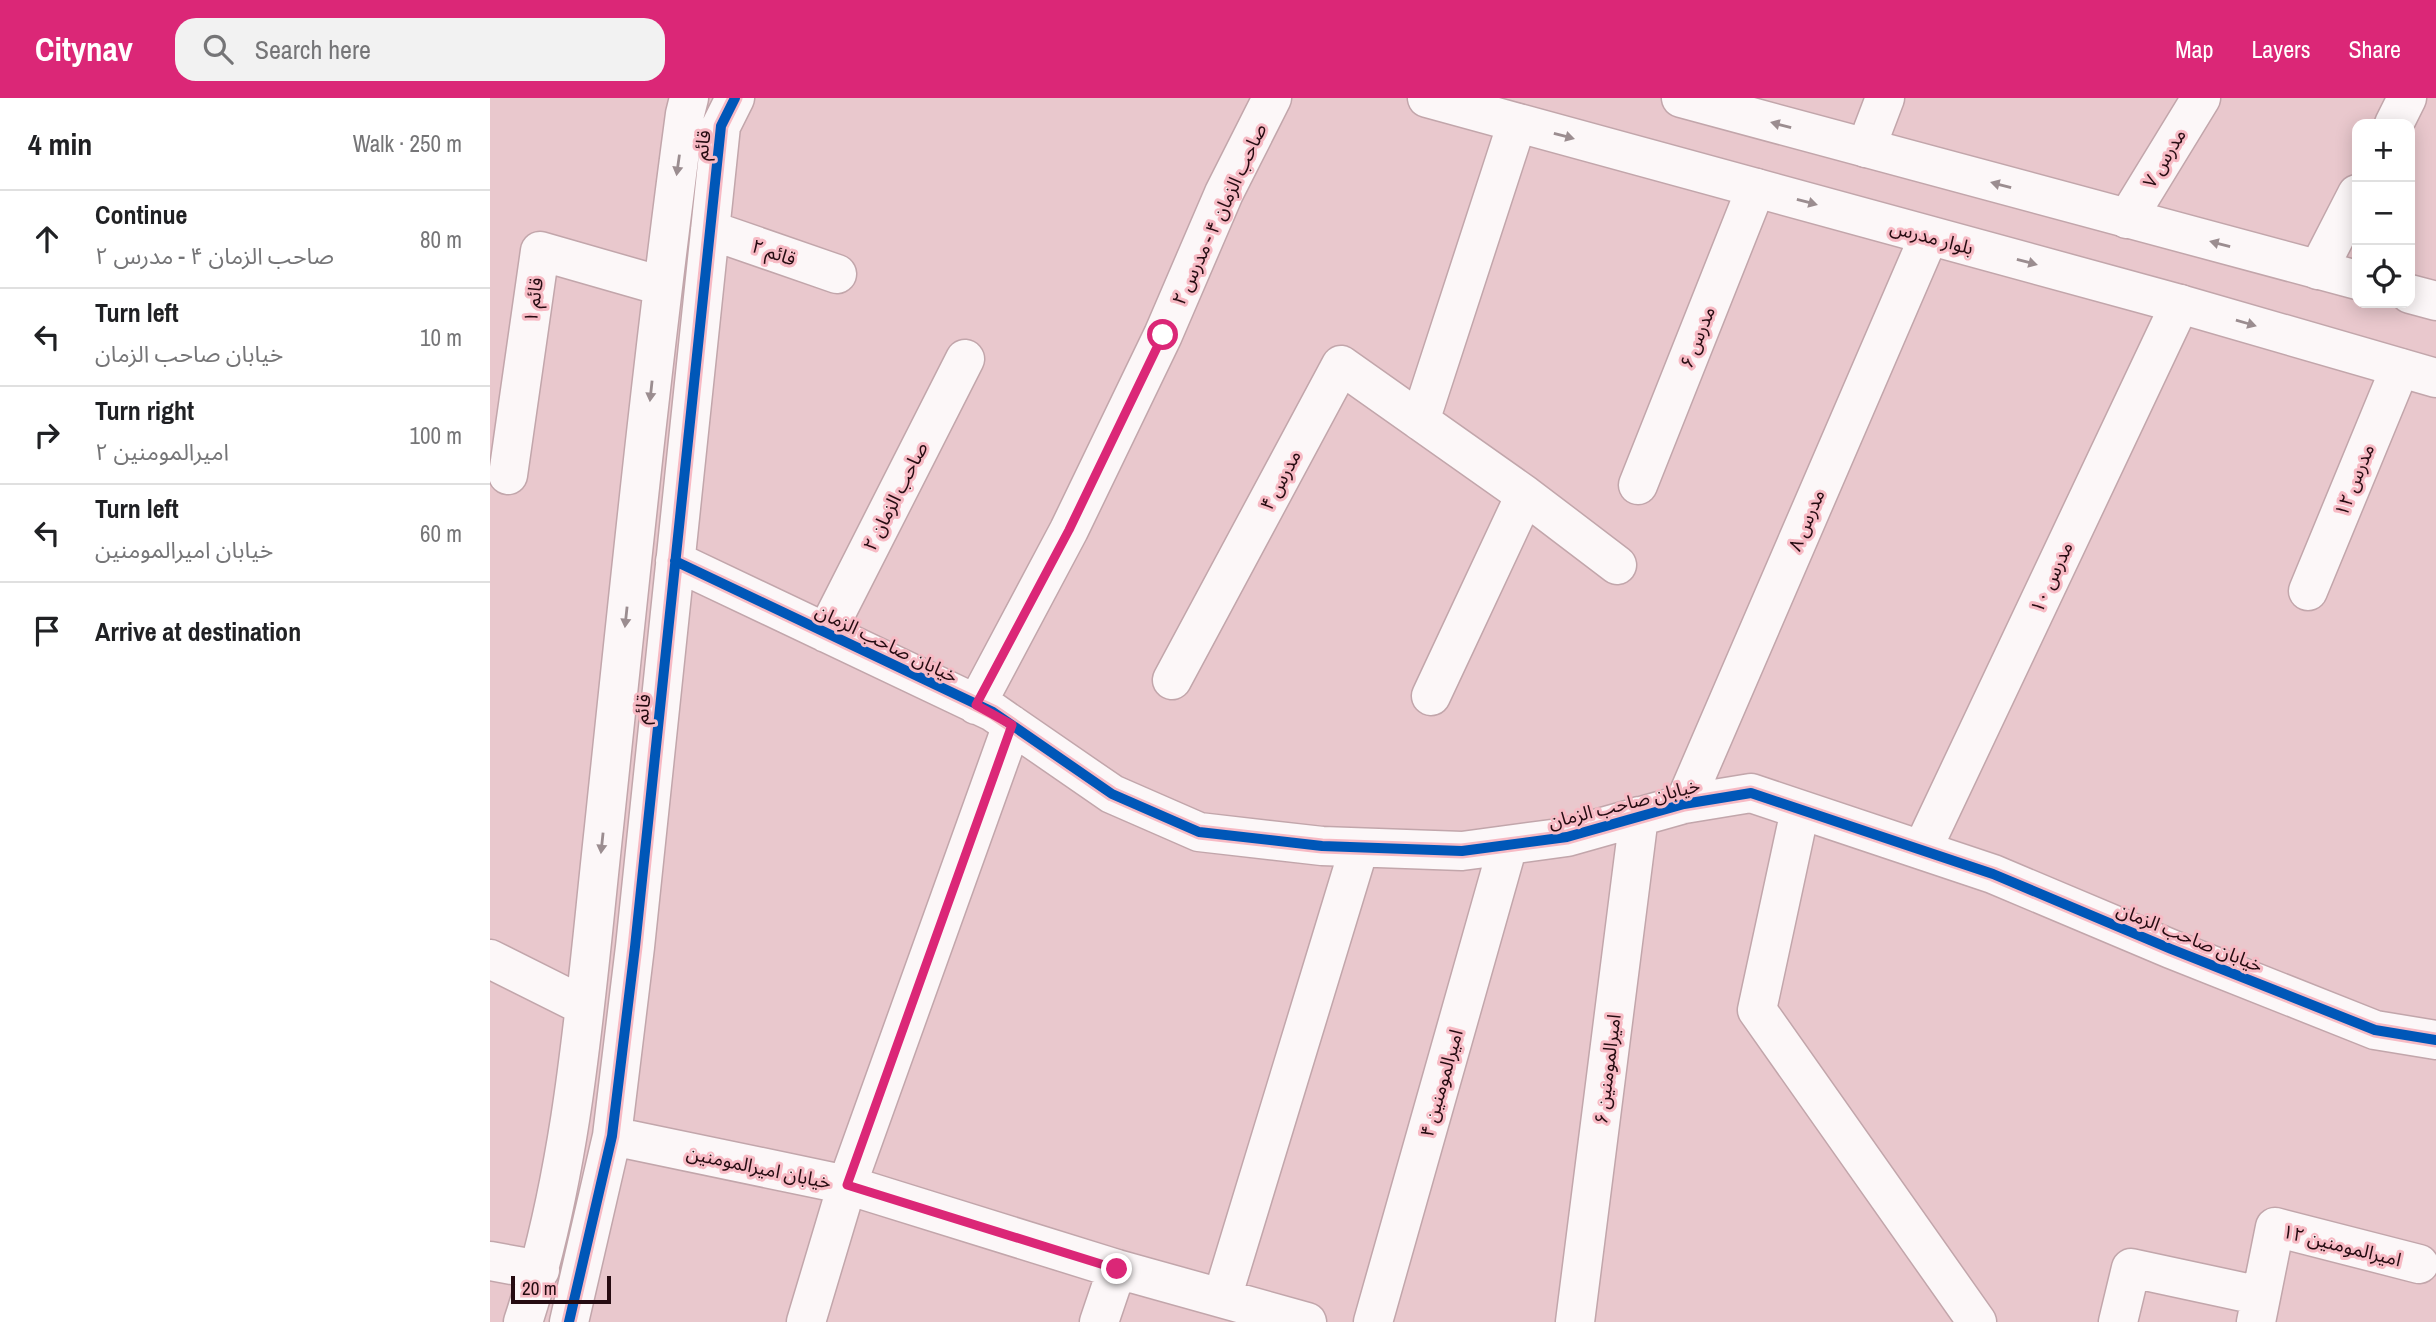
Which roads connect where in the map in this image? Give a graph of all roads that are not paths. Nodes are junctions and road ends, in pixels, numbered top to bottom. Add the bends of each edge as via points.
1 (1272, 98) edge
2 (1427, 98) edge
3 (1681, 98) edge
4 (1885, 98) edge
5 (2200, 98) edge
6 (2407, 98) edge
7 (687, 106) edge
8 (728, 112) edge
9 (2396, 119) edge
10 (1517, 123) junction
11 (1866, 148) junction
12 (1756, 188) junction
13 (2352, 204) edge
14 (2127, 219) junction
15 (710, 230) junction
16 (1929, 236) junction
17 (2318, 270) junction
18 (837, 274) dead end
19 (2352, 279) edge
20 (662, 286) junction
21 (2415, 295) edge
22 (2436, 301) edge
23 (2180, 304) junction
24 (965, 359) dead end
25 (2400, 368) junction
26 (2436, 378) edge
27 (1420, 421) junction
28 (508, 475) dead end
29 (1638, 485) dead end
30 (1525, 495) junction
31 (675, 561) junction
32 (1617, 565) dead end
33 (2308, 591) dead end
34 (826, 633) junction
35 (1172, 680) dead end
36 (1432, 696) dead end
37 (976, 705) junction
38 (1012, 725) junction
39 (1684, 804) junction
40 (1800, 810) junction
41 (1639, 816) junction
42 (1508, 845) junction
43 (1359, 848) junction
44 (1922, 850) junction
45 (490, 959) edge
46 (584, 1006) junction
47 (2436, 1040) edge
48 (612, 1136) junction
49 (847, 1185) junction
50 (490, 1261) edge
51 (2419, 1264) dead end
52 (1117, 1269) junction
53 (540, 1270) junction
54 (1222, 1298) junction
55 (2259, 1309) edge
56 (1289, 1319) edge
57 (523, 1322) edge
58 (569, 1322) edge
59 (806, 1322) edge
60 (1099, 1322) edge
61 (1373, 1322) edge
62 (1575, 1322) edge
63 (1977, 1322) edge
64 (2118, 1322) edge

1 - 37 street, صاحب الزمان ۴ - مدرس ۲ via 1069,530
2 - 10 street, بلوار مدرس
11 -> 3 street
4 - 11 street
5 - 14 street, مدرس ۷
6 - 9 street
7 - 8 street via 709,104
7 -> 20 street, قائم
8 - 15 street, قائم
10 -> 12 street, بلوار مدرس
10 - 27 street
14 -> 11 street
12 -> 16 street, بلوار مدرس
12 - 29 street, مدرس ۶
13 - 17 street
17 -> 14 street
15 - 18 street, قائم ۲
15 - 31 street, قائم
16 -> 23 street, بلوار مدرس
16 - 39 street, مدرس ۸
17 - 19 street
20 - 28 street, قائم ۱ via 540,251
20 -> 46 street, قائم
21 - 22 street
23 -> 25 street, بلوار مدرس
23 - 44 street, مدرس ۱۰
24 - 34 street, صاحب الزمان ۲
25 - 26 street, بلوار مدرس
25 - 33 street, مدرس ۱۲
27 - 30 street, مدرس ۴
27 - 35 street, مدرس ۴ via 1341,365
30 - 32 street, مدرس ۴
30 - 36 street
31 - 34 street, خیابان صاحب الزمان
31 - 48 street, قائم
34 - 37 street, خیابان صاحب الزمان
37 - 38 street, خیابان صاحب الزمان
38 - 43 street, خیابان صاحب الزمان via 1112,794 1199,832
38 - 49 street
39 - 40 street, خیابان صاحب الزمان via 1751,793
39 - 41 street, خیابان صاحب الزمان
40 - 44 street, خیابان صاحب الزمان
40 - 63 street via 1757,1010
41 - 42 street, خیابان صاحب الزمان via 1567,837
41 - 62 street, امیرالمومنین ۶
42 - 43 street, خیابان صاحب الزمان via 1462,851
42 - 61 street, امیرالمومنین ۴
43 - 54 street
44 - 47 street, خیابان صاحب الزمان via 1993,874 2375,1030
45 - 46 street
46 - 53 street, قائم via 569,1124
48 - 49 street, خیابان امیرالمومنین
48 - 58 street, قائم
49 - 52 street, خیابان امیرالمومنین
49 - 59 street
50 - 53 street
51 - 55 street, امیرالمومنین ۱۲ via 2275,1227
52 - 54 street, خیابان امیرالمومنین
52 - 60 street
53 - 57 street, قائم
54 - 56 street, خیابان امیرالمومنین
55 - 64 street via 2131,1268

